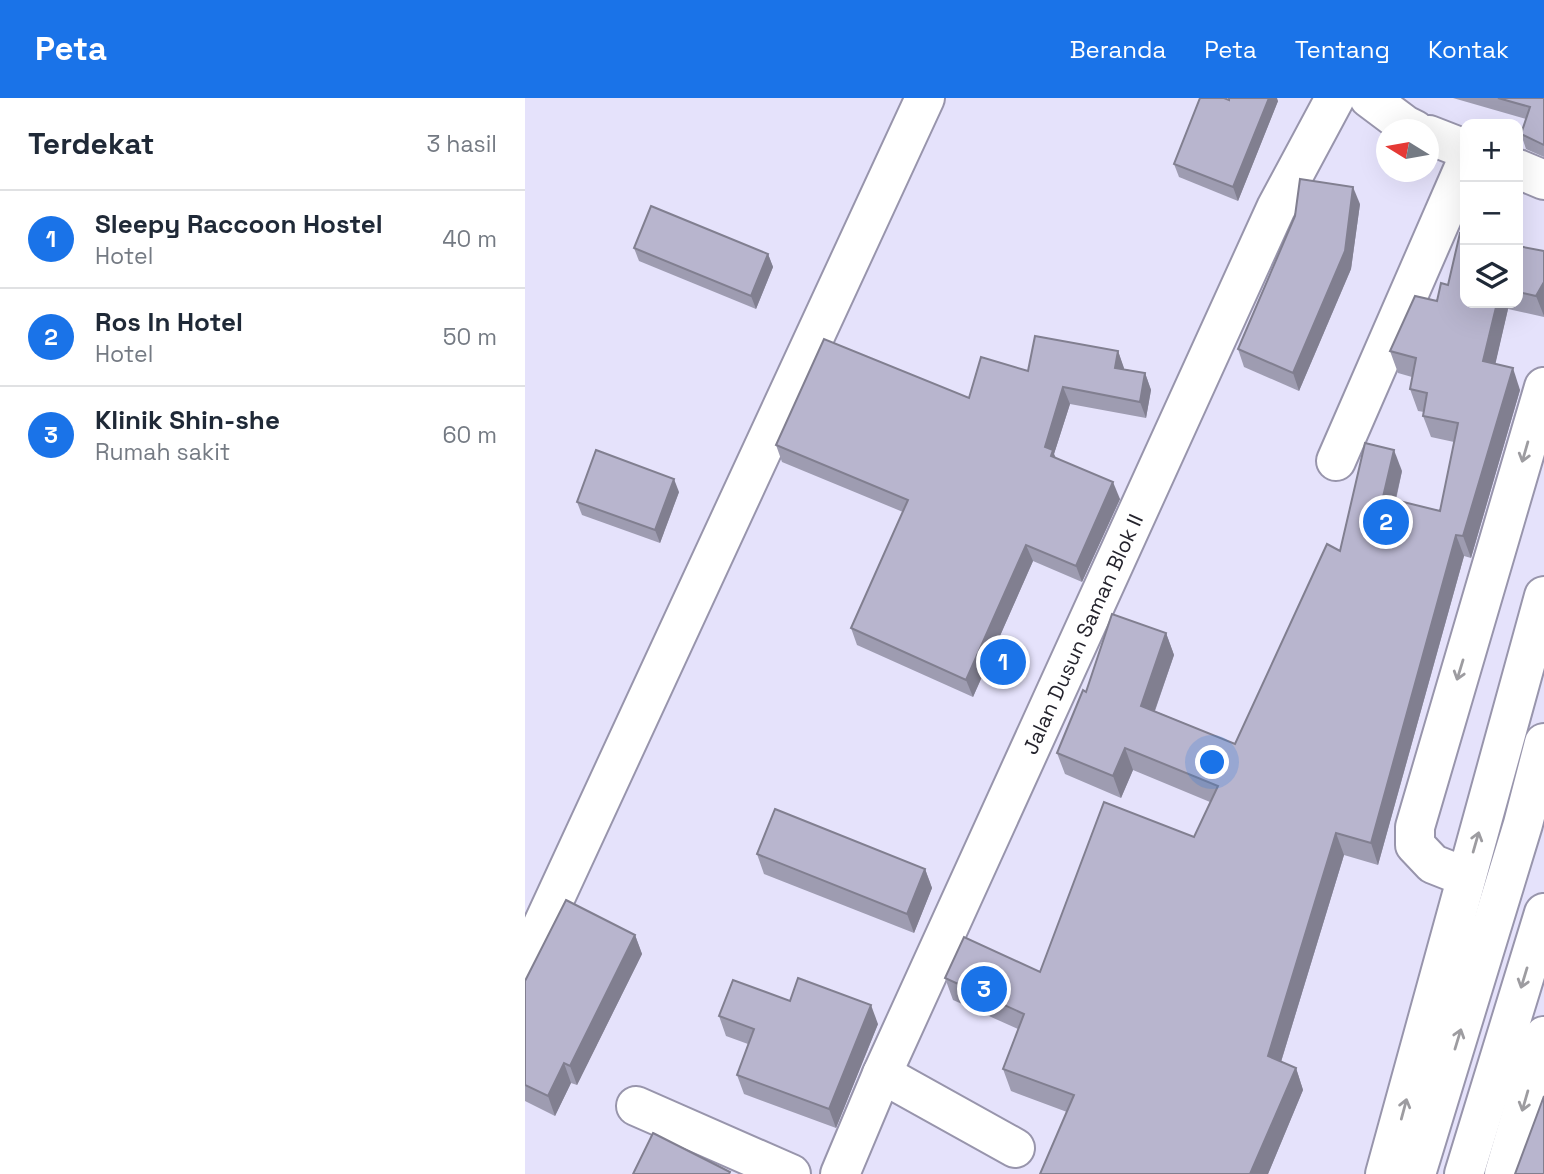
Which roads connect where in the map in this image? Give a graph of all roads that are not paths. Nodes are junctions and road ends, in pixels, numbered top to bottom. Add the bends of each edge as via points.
1 (925, 98) edge
2 (1335, 98) edge
3 (1369, 98) edge
4 (1397, 119) edge
5 (1439, 139) edge
6 (1460, 147) edge
7 (1523, 171) edge
8 (1460, 177) edge
9 (1544, 180) edge
10 (1544, 387) edge
11 (1336, 461) dead end
12 (1491, 573) junction
13 (1544, 587) edge
14 (1544, 596) edge
15 (1544, 743) edge
16 (1466, 877) junction
17 (1544, 913) edge
18 (525, 962) edge
19 (1544, 1035) edge
20 (882, 1074) junction
21 (636, 1106) dead end
22 (1015, 1148) dead end
23 (791, 1174) edge
24 (840, 1174) edge
25 (1385, 1174) edge
26 (1416, 1174) edge
27 (1464, 1174) edge
28 (1504, 1174) edge

1 - 18 main road
2 - 20 main road, Jalan Dusun Saman Blok II via 1276,208
3 - 4 main road
5 - 6 main road
7 - 9 main road
8 - 11 main road
10 -> 12 main road
12 - 13 main road
12 -> 16 main road via 1415,827 1415,845 1433,864
16 -> 14 main road
26 -> 15 main road
25 -> 16 main road
17 -> 27 main road
19 -> 28 main road
20 - 22 main road
20 - 24 main road, Jalan Dusun Saman Blok II
21 - 23 main road

